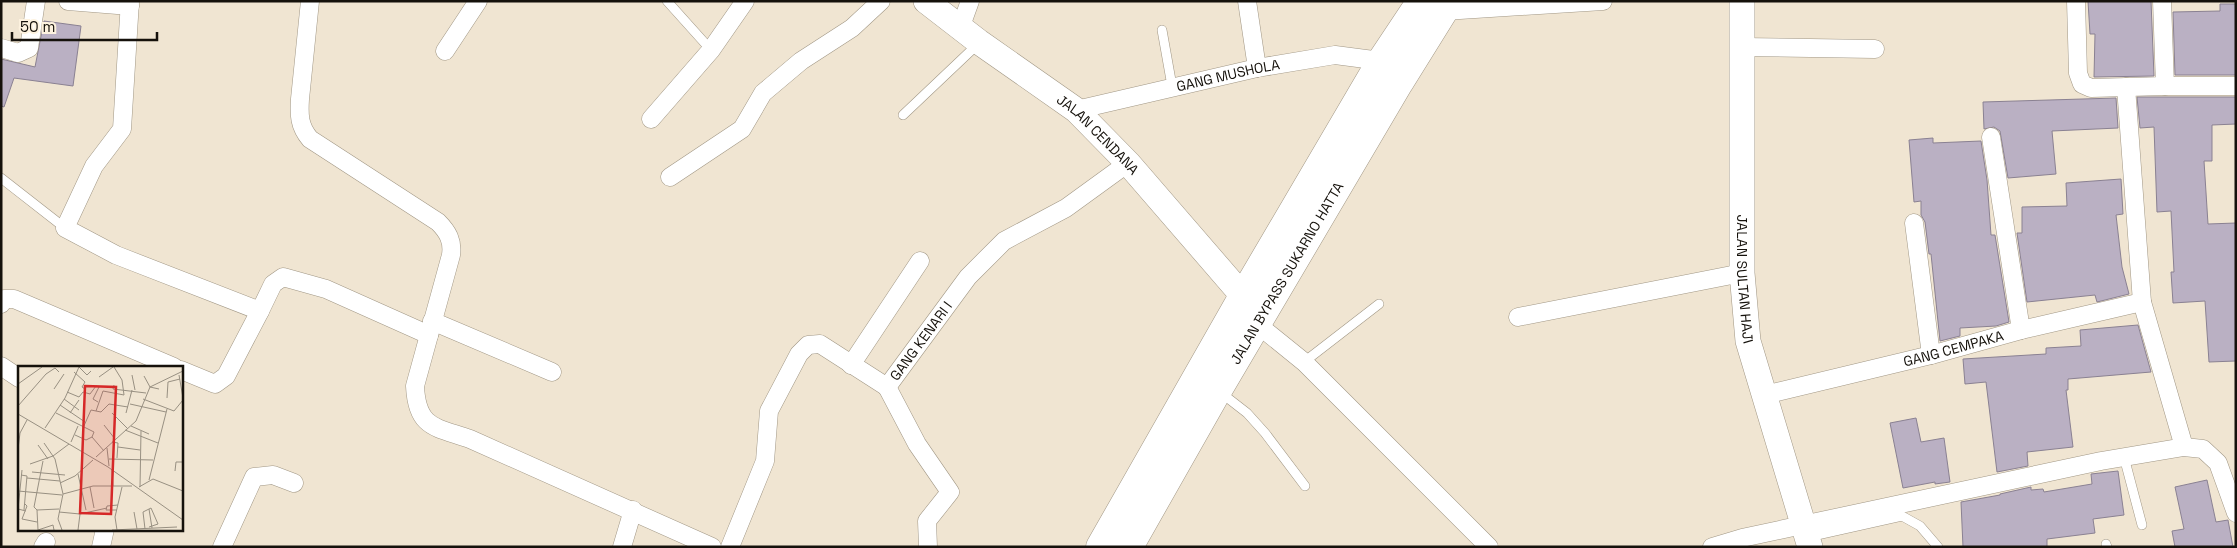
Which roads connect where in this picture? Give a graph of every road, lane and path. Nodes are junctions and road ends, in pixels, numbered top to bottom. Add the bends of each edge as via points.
1 (36, 1) edge
2 (68, 1) edge
3 (310, 1) edge
4 (478, 1) edge
5 (666, 1) edge
6 (744, 1) edge
7 (881, 1) edge
8 (926, 1) edge
9 (970, 1) edge
10 (1247, 1) edge
11 (1603, 1) edge
12 (1742, 1) edge
13 (2076, 1) edge
14 (2162, 1) edge
15 (130, 4) edge
16 (1439, 4) edge
17 (961, 26) junction
18 (1162, 30) dead end
19 (979, 42) junction
20 (1742, 47) junction
21 (1, 48) edge
22 (1875, 49) dead end
23 (711, 50) junction
24 (445, 51) dead end
25 (1381, 61) junction
26 (1257, 68) junction
27 (1172, 86) junction
28 (2165, 86) junction
29 (2236, 86) edge
30 (2126, 87) junction
31 (1076, 110) junction
32 (903, 115) dead end
33 (651, 119) dead end
34 (1992, 136) dead end
35 (1128, 162) junction
36 (670, 177) dead end
37 (1, 178) edge
38 (1914, 223) dead end
39 (65, 228) junction
40 (920, 261) dead end
41 (1742, 273) junction
42 (1243, 296) junction
43 (2142, 302) junction
44 (1, 304) edge
45 (1379, 304) dead end
46 (260, 311) junction
47 (1518, 317) dead end
48 (1257, 324) junction
49 (431, 328) junction
50 (2021, 330) junction
51 (1931, 355) junction
52 (1304, 362) junction
53 (851, 365) junction
54 (1, 366) edge
55 (172, 366) edge
56 (182, 370) edge
57 (552, 372) dead end
58 (18, 377) edge
59 (887, 387) junction
60 (1218, 390) junction
61 (1764, 395) junction
62 (2184, 447) junction
63 (2124, 457) junction
64 (294, 484) dead end
65 (1305, 486) dead end
66 (633, 510) junction
67 (2236, 513) edge
68 (2142, 525) dead end
69 (105, 530) edge
70 (1807, 536) edge
71 (101, 547) edge
72 (222, 547) edge
73 (622, 547) edge
74 (712, 547) edge
75 (730, 547) edge
76 (928, 547) edge
77 (1100, 547) edge
78 (1129, 547) edge
79 (1488, 547) edge
80 (1712, 547) edge
81 (1938, 547) edge

1 - 21 street via 29,48 18,53
2 - 15 street
3 - 49 street via 299,113 302,130 446,230 451,256
4 - 24 street
5 - 23 lane
6 - 23 street
7 - 36 street via 852,28 800,61 763,93 742,129
8 - 17 street, JALAN CENDANA
9 - 17 street
10 - 26 street
11 - 16 street
12 - 20 street, JALAN SULTAN HAJI
13 - 30 street via 2078,73 2082,84 2091,88
14 - 28 street
15 - 39 street via 122,129 94,166
16 - 25 highway, JALAN BYPASS SUKARNO HATTA
16 - 48 highway, JALAN BYPASS SUKARNO HATTA via 1399,83
17 - 19 street, JALAN CENDANA
18 - 27 lane
19 - 31 street, JALAN CENDANA
19 - 32 lane
20 - 22 street
20 - 41 street, JALAN SULTAN HAJI
23 - 33 street
25 - 26 street, GANG MUSHOLA via 1335,55
25 - 42 highway, JALAN BYPASS SUKARNO HATTA
26 - 27 street, GANG MUSHOLA
27 - 31 street, GANG MUSHOLA
28 - 29 street
28 - 30 street
30 - 43 street
31 - 35 street, JALAN CENDANA
34 - 50 street
35 - 42 street, JALAN CENDANA
35 - 59 street, GANG KENARI I via 1066,208 1004,241 968,277
37 - 39 lane
38 - 51 street
39 - 46 street via 116,255
40 - 53 street
41 - 47 street
41 - 61 street, JALAN SULTAN HAJI via 1748,342
42 - 77 highway, JALAN BYPASS SUKARNO HATTA
43 - 50 street, GANG CEMPAKA
43 - 62 street
44 - 55 street via 4,300 14,299
45 - 52 lane
46 - 49 street via 273,284 282,277 326,289
46 - 56 street via 221,381 216,384
48 - 52 street
48 - 60 highway, JALAN BYPASS SUKARNO HATTA
49 - 57 street
49 - 66 street via 415,386 419,412 427,422
50 - 51 street, GANG CEMPAKA
51 - 61 street, GANG CEMPAKA
52 - 79 street
53 - 59 street, GANG KENARI I
53 - 75 street, GANG KENARI I via 820,344 808,345 799,354 769,412 765,461
54 - 58 street
59 - 76 street via 917,444 950,492 927,521
60 - 65 lane via 1247,413
60 - 78 highway, JALAN BYPASS SUKARNO HATTA
61 - 70 street, JALAN SULTAN HAJI
62 - 63 street
62 - 67 street via 2202,449 2218,463
63 - 68 lane
63 - 70 street
64 - 72 street via 273,475 254,477
66 - 73 street
66 - 74 street
69 - 71 street
70 - 80 street via 1742,538
70 - 81 lane via 1902,516 1920,526

